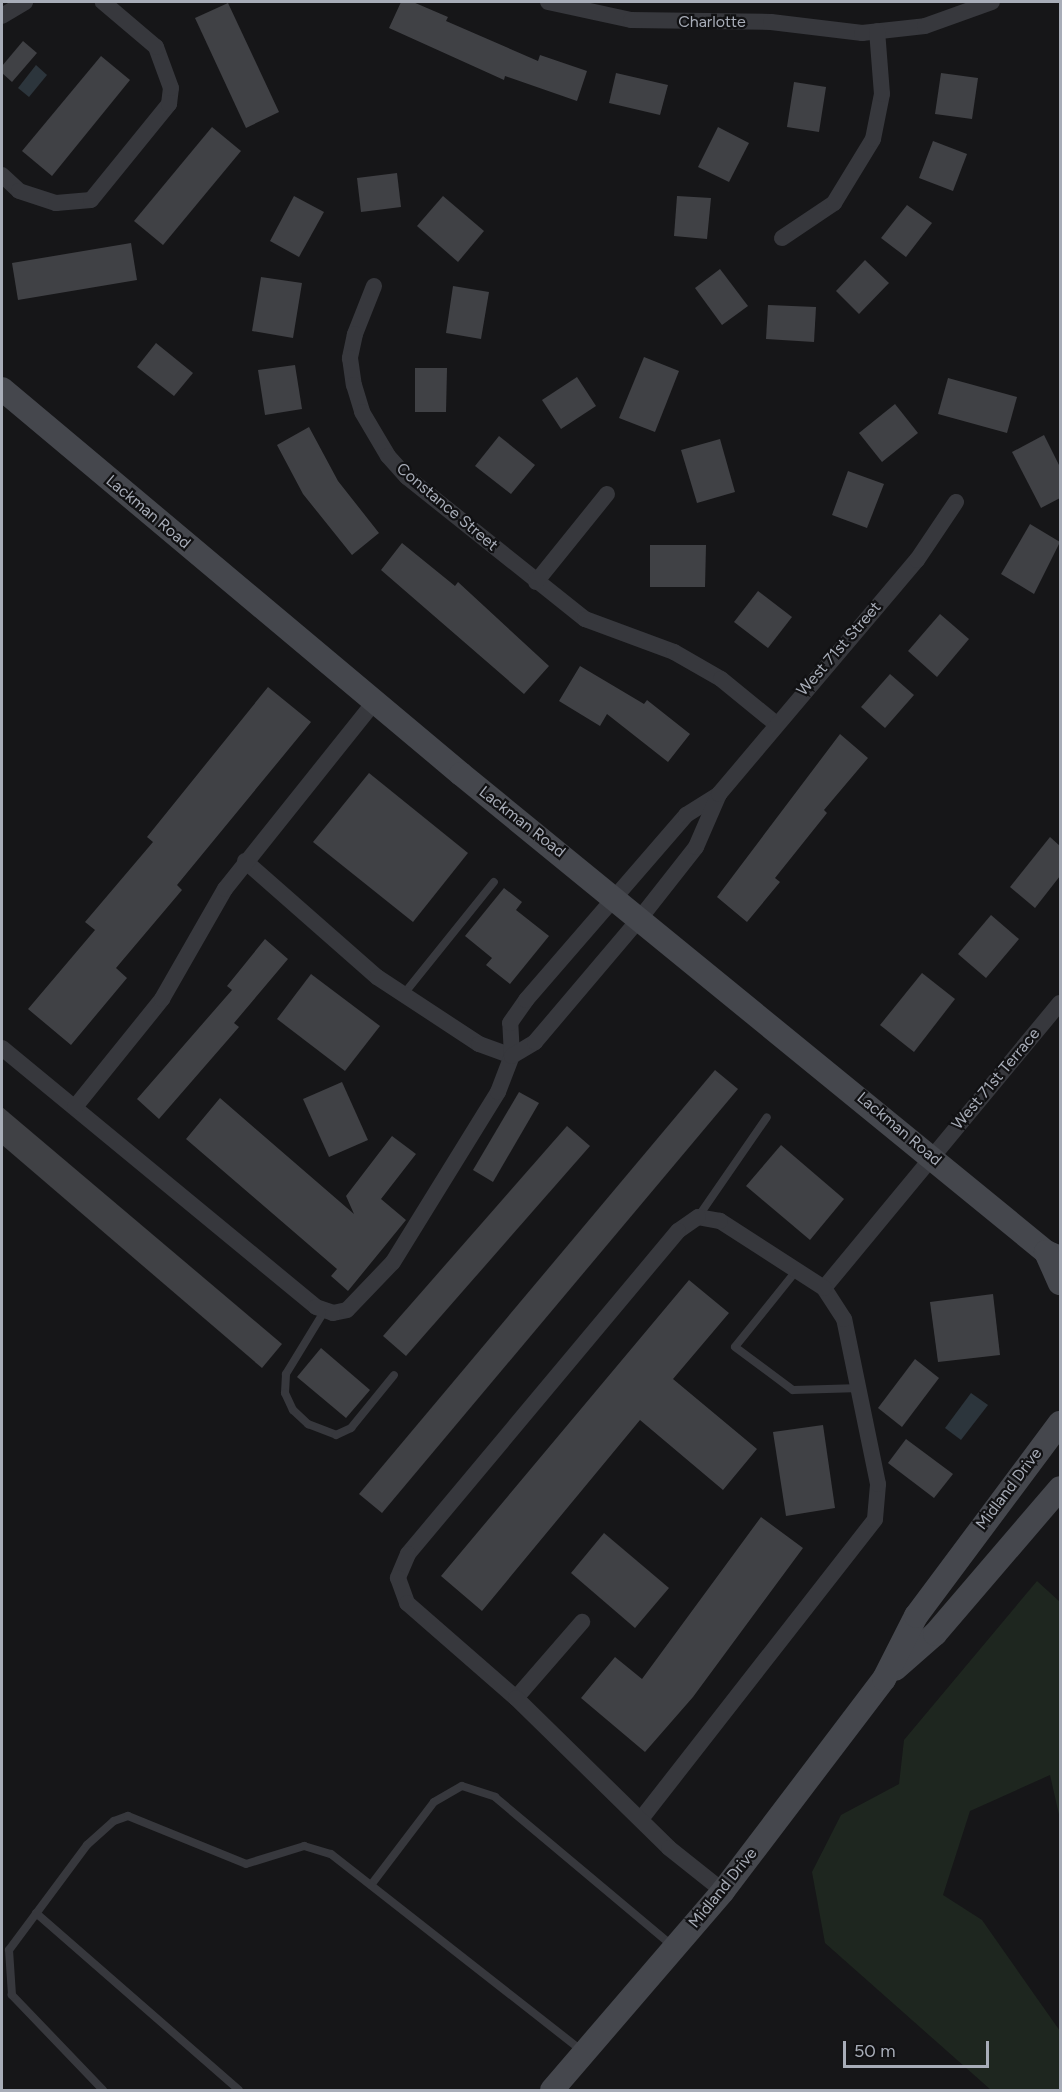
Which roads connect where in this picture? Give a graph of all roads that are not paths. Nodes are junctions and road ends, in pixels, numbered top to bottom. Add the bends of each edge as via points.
1 (25, 2) edge
2 (103, 2) edge
3 (548, 2) edge
4 (992, 2) edge
5 (2, 16) edge
6 (877, 32) junction
7 (2, 176) edge
8 (782, 238) dead end
9 (374, 286) dead end
10 (2, 389) edge
11 (607, 494) dead end
12 (956, 502) dead end
13 (536, 582) junction
14 (375, 701) junction
15 (775, 723) junction
16 (719, 794) junction
17 (245, 861) junction
18 (494, 882) dead end
19 (616, 896) junction
20 (641, 917) junction
21 (403, 995) junction
22 (1060, 1003) edge
23 (2, 1048) edge
24 (512, 1056) junction
25 (75, 1107) junction
26 (767, 1117) dead end
27 (932, 1156) junction
28 (698, 1217) junction
29 (1053, 1255) edge
30 (796, 1270) junction
31 (1060, 1283) edge
32 (824, 1288) junction
33 (326, 1310) junction
34 (394, 1375) dead end
35 (861, 1388) junction
36 (1060, 1423) edge
37 (1060, 1488) edge
38 (582, 1622) dead end
39 (885, 1679) junction
40 (516, 1698) junction
41 (641, 1819) junction
42 (371, 1885) junction
43 (723, 1892) junction
44 (36, 1913) junction
45 (675, 1947) junction
46 (584, 2053) junction
47 (103, 2091) edge
48 (239, 2091) edge
49 (552, 2091) edge

1 - 5 street
2 - 7 street via 156,47 171,88 169,104 91,200 56,203 19,190
3 - 6 street, Charlotte via 631,20 771,22
4 - 6 street, Charlotte via 926,26
6 - 8 street via 882,94 873,140 834,202
9 - 13 street, Constance Street via 350,358 362,412 387,456 407,477
10 - 14 main road, Lackman Road
11 - 13 street
12 - 15 street, West 71st Street via 917,560
13 - 15 street, Constance Street via 585,619 697,665
14 - 17 street
14 - 19 main road, Lackman Road
15 - 16 street, West 71st Street
16 - 19 street, West 71st Street via 686,815
16 - 20 street, West 71st Street via 696,847
17 - 21 street
17 - 25 street via 162,999
18 - 21 lane
19 - 20 main road, Lackman Road
19 - 24 street, West 71st Street via 510,1023
20 - 24 street, West 71st Street via 535,1042
20 - 27 main road, Lackman Road
21 - 24 street via 479,1044
22 - 27 street, West 71st Terrace
23 - 25 street
24 - 33 street via 498,1092 393,1262 347,1310
25 - 33 street
26 - 28 lane
27 - 29 main road, Lackman Road
27 - 32 street, West 71st Terrace
28 - 30 street via 720,1221
28 - 40 street via 678,1231 408,1554 398,1578 407,1603
29 - 31 main road, Lackman Road
30 - 32 street
30 - 35 lane via 735,1347 793,1390
32 - 35 street via 844,1319
33 - 34 lane via 286,1374 285,1393 300,1417 336,1436 351,1428
35 - 41 street via 879,1484 875,1519
36 - 39 main road, Midland Drive via 916,1616
37 - 39 main road, Midland Drive via 935,1634
38 - 40 street
39 - 43 main road, Midland Drive
40 - 41 street
41 - 43 street
42 - 44 lane via 331,1854 304,1846 246,1864 128,1816 114,1821 87,1845
42 - 45 lane via 434,1802 462,1786 495,1797
42 - 46 lane
43 - 45 main road, Midland Drive
44 - 47 lane via 9,1950 12,1995
44 - 48 lane
45 - 46 main road, Midland Drive
46 - 49 main road, Midland Drive

